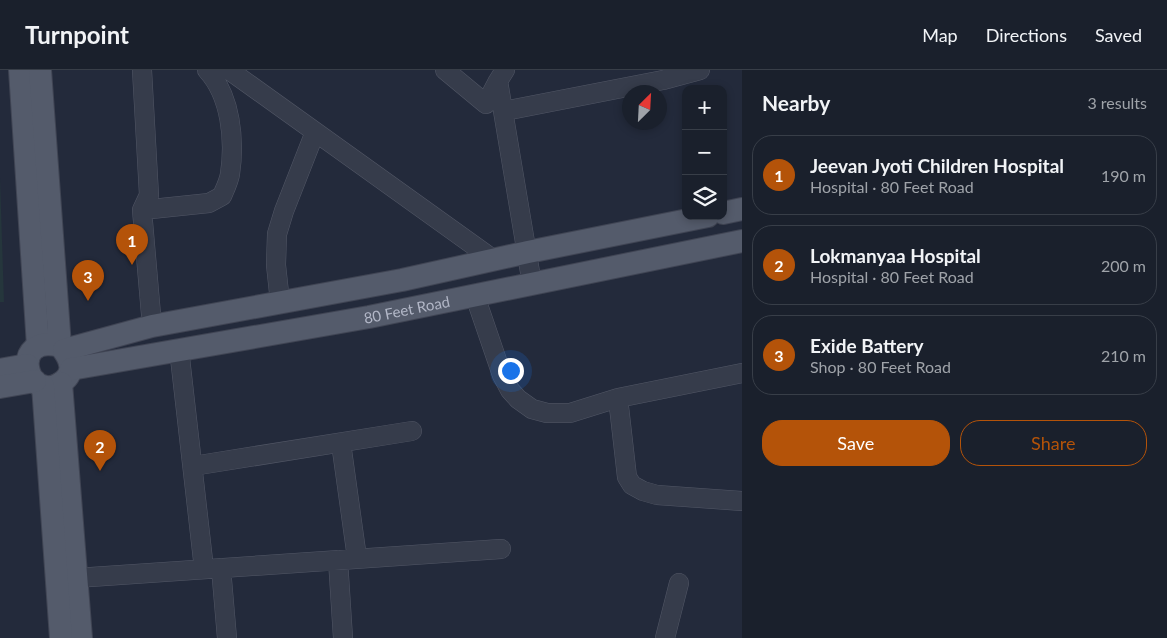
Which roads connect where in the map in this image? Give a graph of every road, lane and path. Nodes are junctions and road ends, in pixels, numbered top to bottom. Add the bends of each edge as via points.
1 (20, 70) edge
2 (40, 70) edge
3 (142, 70) edge
4 (207, 70) edge
5 (229, 70) edge
6 (445, 70) edge
7 (700, 70) edge
8 (502, 75) edge
9 (504, 111) junction
10 (315, 132) junction
11 (742, 209) edge
12 (142, 210) junction
13 (727, 212) edge
14 (688, 220) edge
15 (742, 241) edge
16 (528, 252) junction
17 (494, 260) junction
18 (532, 284) junction
19 (475, 296) junction
20 (280, 302) junction
21 (152, 326) junction
22 (179, 349) junction
23 (50, 366) junction
24 (0, 370) edge
25 (742, 373) edge
26 (0, 387) edge
27 (618, 398) junction
28 (412, 431) dead end
29 (341, 443) junction
30 (193, 466) junction
31 (742, 501) edge
32 (501, 549) dead end
33 (357, 558) junction
34 (338, 560) junction
35 (212, 568) junction
36 (76, 578) junction
37 (679, 583) dead end
38 (61, 638) edge
39 (81, 638) edge
40 (227, 638) edge
41 (343, 638) edge
42 (665, 638) edge

1 - 23 main road
2 - 23 main road
3 - 12 street via 149,195
4 - 12 street via 216,80 226,102 229,122 230,175 222,196 209,202
5 - 10 street
6 - 8 street via 486,104
7 - 9 street
8 - 9 street
9 - 16 street
10 - 17 street
10 - 20 street via 277,234
11 - 13 main road
12 - 21 street
14 - 16 main road, 80 Feet Road
15 - 18 main road, 80 Feet Road
16 - 17 main road, 80 Feet Road
16 - 18 street
17 - 20 main road, 80 Feet Road
18 - 19 main road, 80 Feet Road
19 - 22 main road, 80 Feet Road
19 - 27 street via 502,375 510,390 532,409 570,413
20 - 21 main road, 80 Feet Road
21 - 23 main road, 80 Feet Road
22 - 23 main road, 80 Feet Road
22 - 30 street
23 - 24 main road, 80 Feet Road
23 - 26 main road, 80 Feet Road
23 - 36 main road
23 - 38 main road
25 - 27 street
27 - 31 street via 627,478 632,485 657,495
28 - 29 street
29 - 30 street
29 - 33 street
30 - 35 street
32 - 33 street
33 - 34 street
34 - 35 street
34 - 41 street
35 - 36 street
35 - 40 street
36 - 39 main road
37 - 42 street

